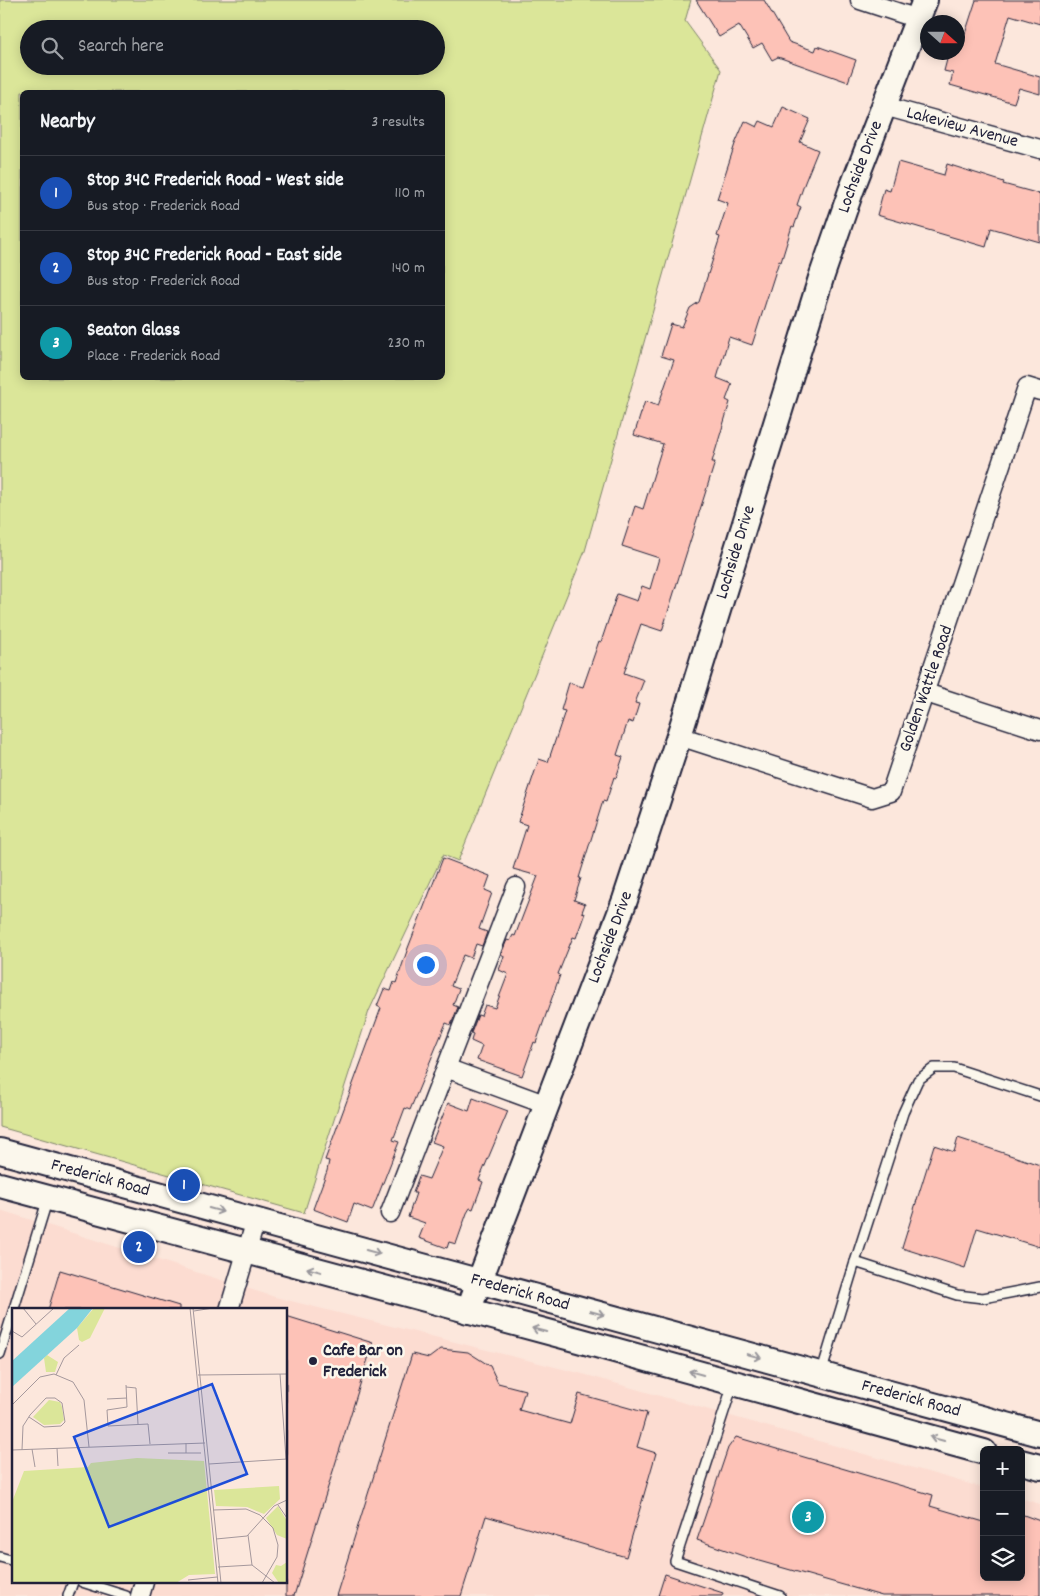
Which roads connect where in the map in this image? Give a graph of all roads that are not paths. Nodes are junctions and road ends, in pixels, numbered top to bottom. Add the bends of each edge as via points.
1 (860, 0) edge
2 (922, 10) edge
3 (884, 106) junction
4 (1040, 149) edge
5 (1040, 391) edge
6 (926, 693) junction
7 (1040, 730) edge
8 (679, 736) junction
9 (516, 886) dead end
10 (446, 1068) junction
11 (1040, 1096) edge
12 (547, 1105) junction
13 (0, 1151) edge
14 (0, 1185) edge
15 (48, 1198) junction
16 (390, 1214) dead end
17 (256, 1220) junction
18 (246, 1252) junction
19 (855, 1262) junction
20 (480, 1281) junction
21 (1040, 1287) edge
22 (14, 1308) edge
23 (229, 1308) edge
24 (468, 1311) junction
25 (12, 1315) edge
26 (0, 1354) edge
27 (821, 1374) junction
28 (734, 1383) junction
29 (1040, 1434) edge
30 (980, 1451) edge
31 (1025, 1463) edge
32 (1040, 1467) edge
33 (88, 1584) edge
34 (766, 1594) edge
35 (126, 1596) edge
36 (780, 1596) edge

1 - 2 street
2 - 3 main road, Lochside Drive
3 - 4 street, Lakeview Avenue
3 - 8 main road, Lochside Drive via 821,278
5 - 6 street, Golden Wattle Road via 1027,387
6 - 7 street
6 - 8 street, Golden Wattle Road via 891,792 872,798
8 - 12 main road, Lochside Drive via 625,900
9 - 10 street
10 - 12 street
10 - 16 street
11 - 19 lane via 954,1068 934,1068 918,1080 903,1113
12 - 20 main road, Lochside Drive
13 -> 17 main road, Frederick Road
14 - 15 main road, Frederick Road
15 - 18 main road, Frederick Road
15 - 22 lane
17 - 18 street
17 -> 20 main road, Frederick Road
18 - 23 street
24 -> 18 main road, Frederick Road
19 - 21 lane via 957,1295 983,1298
19 - 27 lane
20 - 24 main road, Lochside Drive
20 -> 27 main road, Frederick Road
28 -> 24 main road, Frederick Road
25 - 26 lane
27 - 29 main road, Frederick Road
30 -> 28 main road, Frederick Road
28 - 34 lane via 675,1562
31 - 32 main road
33 - 35 lane
34 - 36 lane

